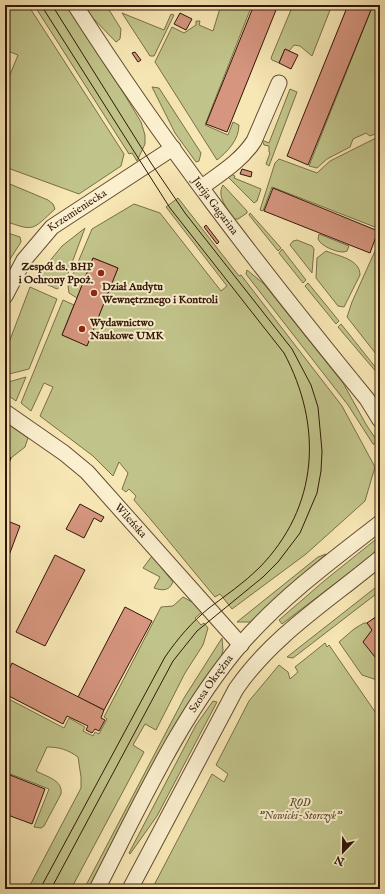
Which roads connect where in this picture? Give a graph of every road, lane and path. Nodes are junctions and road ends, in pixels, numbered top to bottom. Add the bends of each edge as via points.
1 (75, 5) edge
2 (279, 83) dead end
3 (173, 148) junction
4 (202, 187) junction
5 (5, 296) edge
6 (367, 399) junction
7 (380, 410) edge
8 (5, 412) edge
9 (380, 420) edge
10 (380, 523) edge
11 (380, 558) edge
12 (241, 645) junction
13 (97, 889) edge
14 (130, 889) edge

1 - 3 street, Jurija Gagarina
2 - 4 street via 249,148 234,165
3 - 4 street, Jurija Gagarina
3 - 5 street, Krzemieniecka via 52,227 24,260
4 - 6 street, Jurija Gagarina via 245,246
6 - 7 street, Jurija Gagarina
6 - 9 street, Jurija Gagarina
8 - 12 street, Wileńska via 87,472
10 - 12 street, Szosa Okrężna via 279,606
11 - 14 street, Szosa Okrężna via 273,644 247,672
12 - 13 street, Szosa Okrężna via 200,700 182,730

